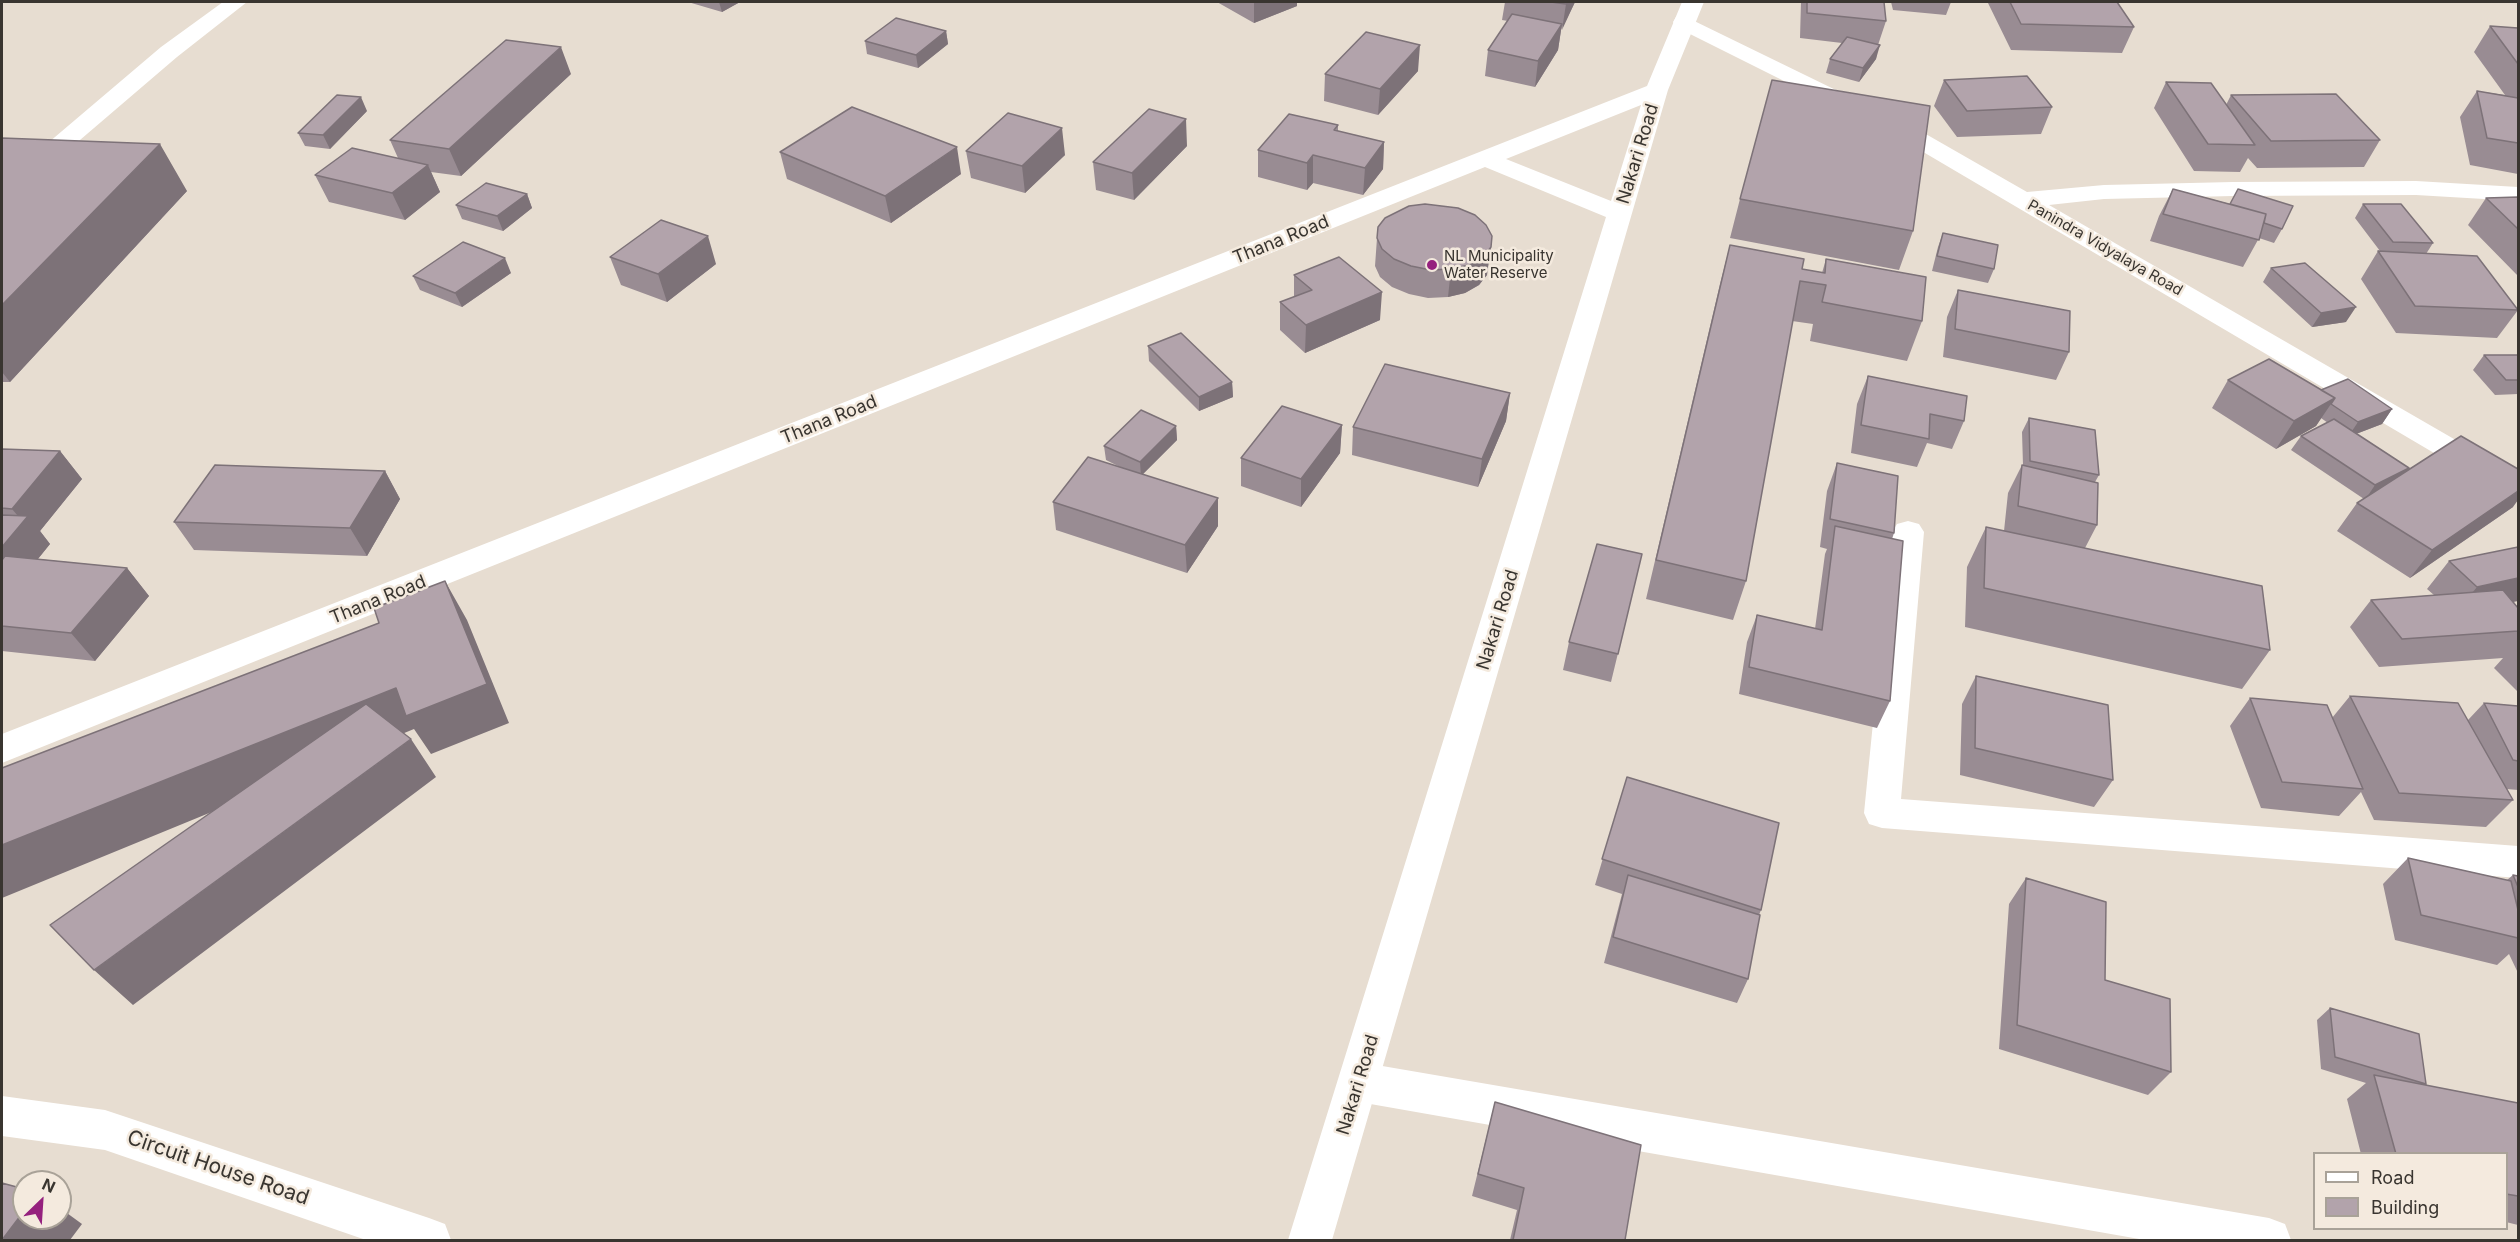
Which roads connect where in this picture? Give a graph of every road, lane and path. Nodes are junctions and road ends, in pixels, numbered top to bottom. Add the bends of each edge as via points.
1 (236, 2) edge
2 (1689, 12) edge
3 (1657, 90) junction
4 (1486, 159) junction
5 (2, 194) edge
6 (2518, 194) edge
7 (2022, 200) junction
8 (1620, 214) junction
9 (2518, 489) edge
10 (1908, 532) dead end
11 (2, 749) edge
12 (2518, 862) edge
13 (1359, 1082) junction
14 (2, 1116) edge
15 (429, 1240) edge
16 (1310, 1240) edge
17 (2269, 1240) edge

1 - 5 street via 170,52
2 - 3 street, Nakari Road
2 - 7 street, Panindra Vidyalaya Road
3 - 4 street, Thana Road
3 - 8 street, Nakari Road
4 - 8 street
4 - 11 street, Thana Road
6 - 7 street via 2416,188 2233,189 2104,192
7 - 9 street, Panindra Vidyalaya Road
8 - 13 street, Nakari Road
10 - 12 street via 1882,813
13 - 16 street, Nakari Road
13 - 17 street
14 - 15 street, Circuit House Road via 105,1130

